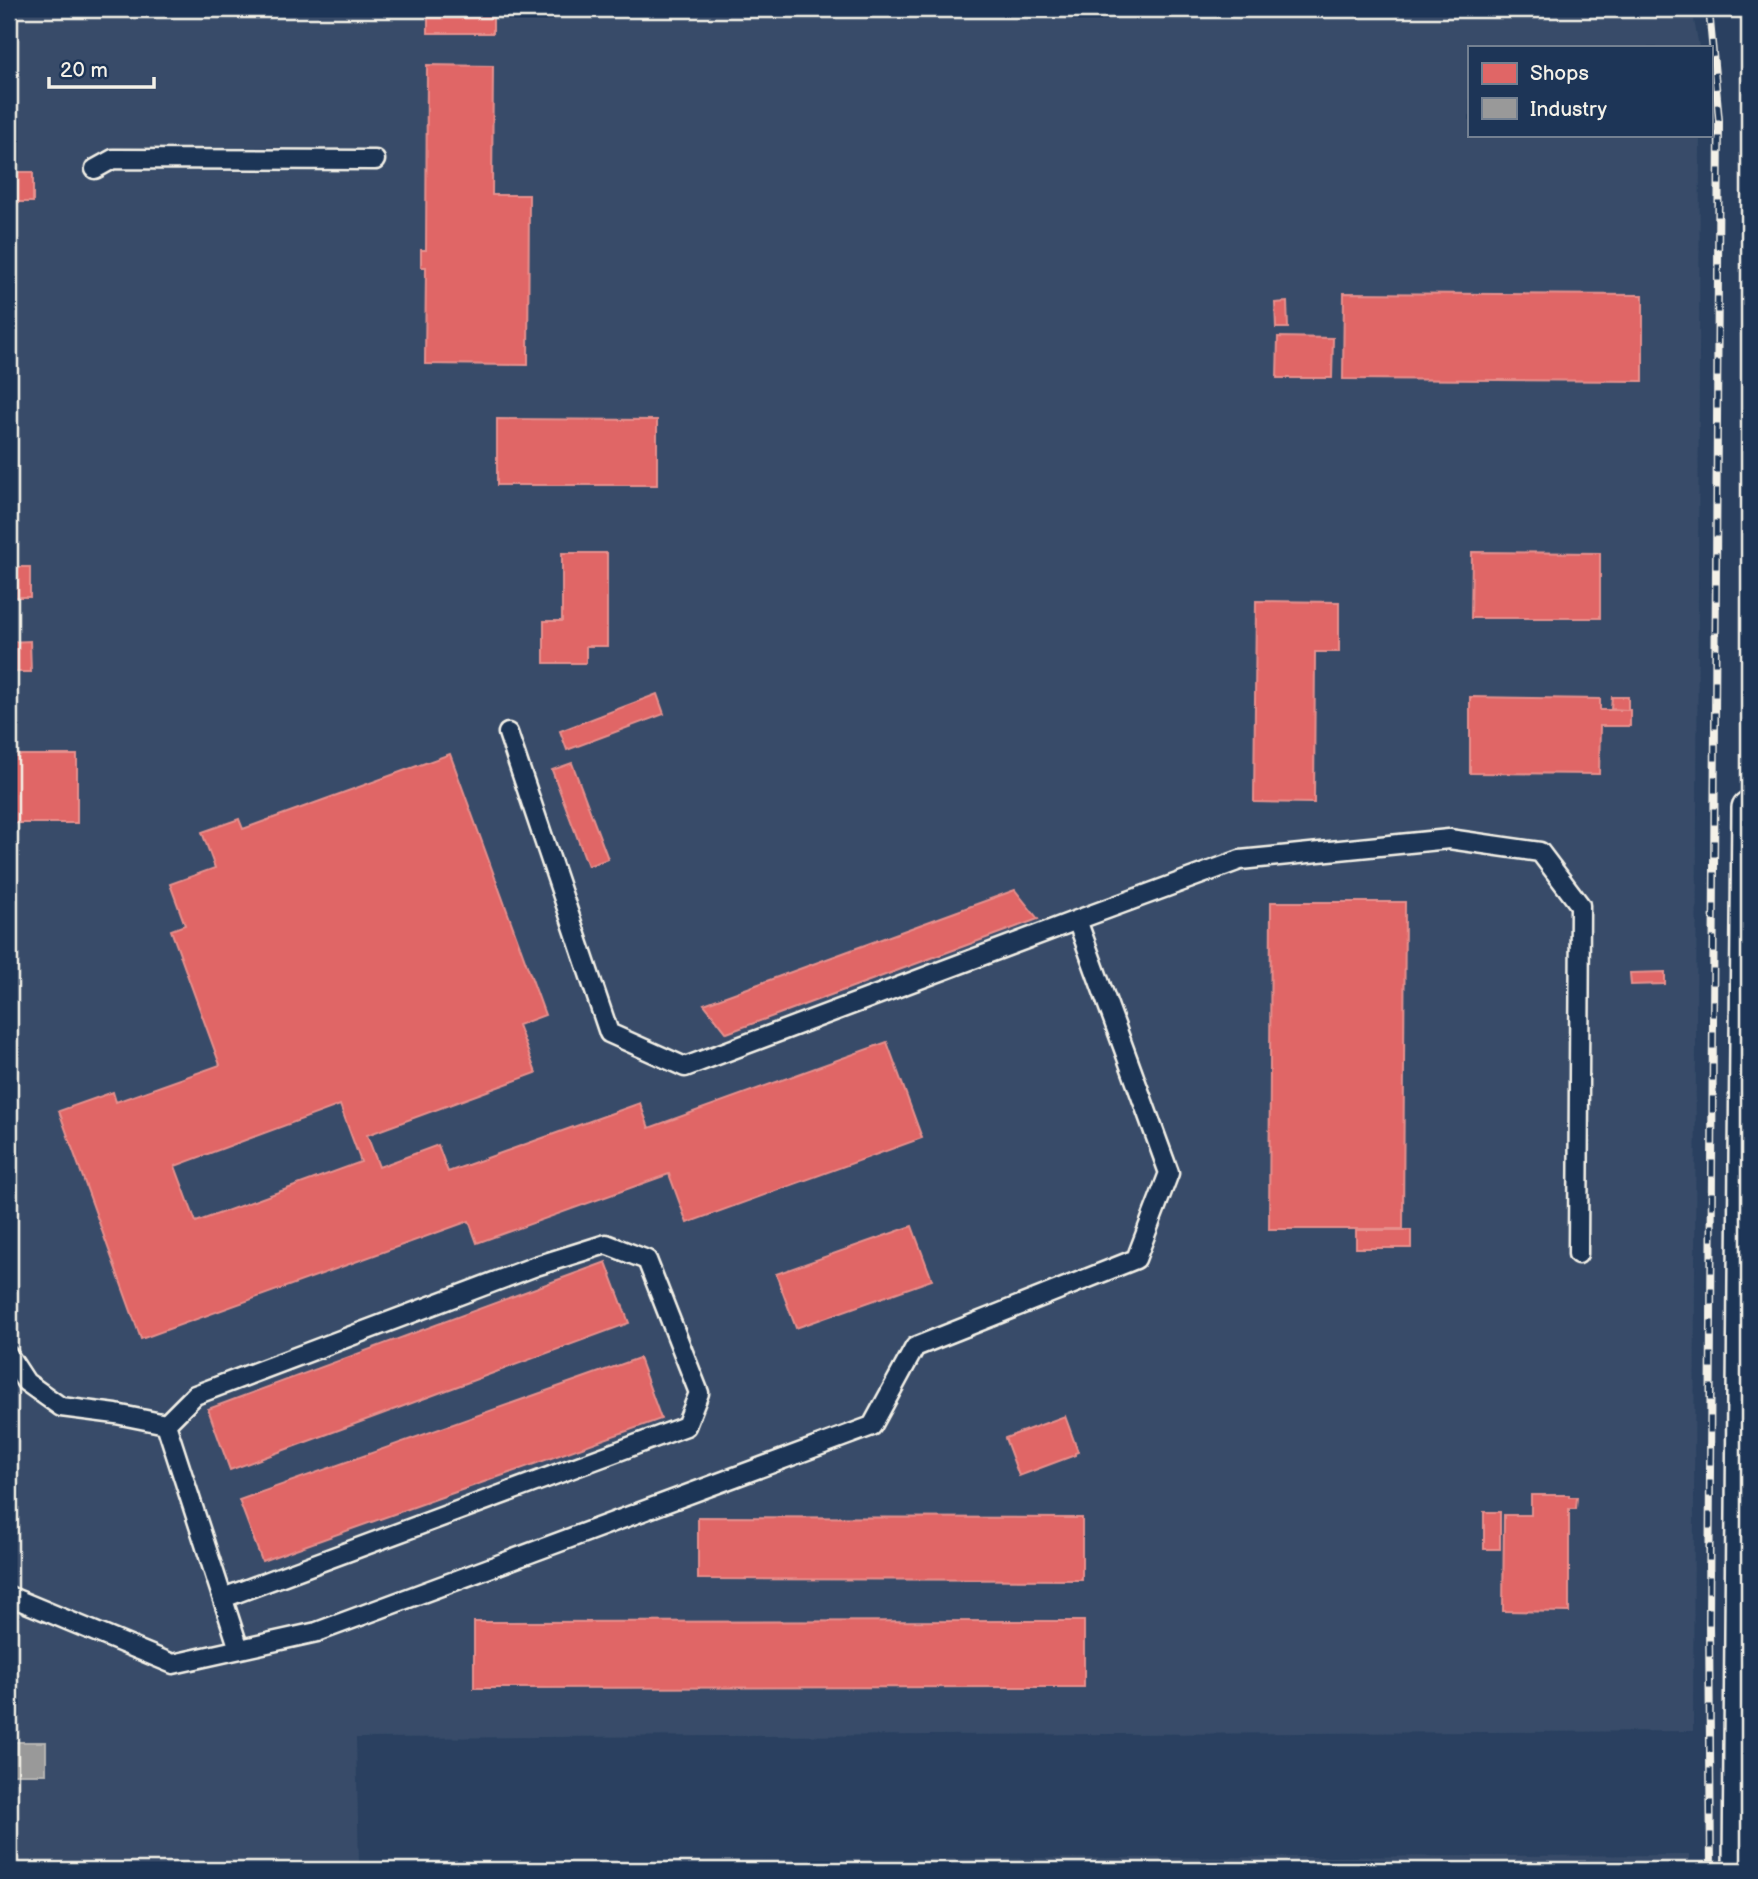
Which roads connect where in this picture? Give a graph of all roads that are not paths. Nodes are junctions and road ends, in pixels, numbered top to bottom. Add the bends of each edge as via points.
1 (375, 160) dead end
2 (95, 169) dead end
3 (508, 733) dead end
4 (1749, 808) edge
5 (1077, 920) junction
6 (1748, 959) edge
7 (1578, 1254) dead end
8 (9, 1356) edge
9 (166, 1424) junction
10 (1747, 1462) edge
11 (9, 1596) edge
12 (223, 1598) junction
13 (239, 1649) junction
14 (1745, 1723) edge
15 (1743, 1863) edge

1 - 2 lane via 113,159
3 - 5 lane via 608,1033 685,1067
4 - 6 street
5 - 7 lane via 1240,860 1449,839 1540,852 1580,905
5 - 13 lane via 1169,1173 1136,1259 915,1347 872,1426 317,1632
6 - 10 street
8 - 9 lane via 26,1382 61,1407
9 - 12 lane
9 - 12 lane via 195,1395 606,1244 647,1260 699,1393 686,1426
10 - 14 street
11 - 13 lane via 173,1664
12 - 13 lane
14 - 15 street

